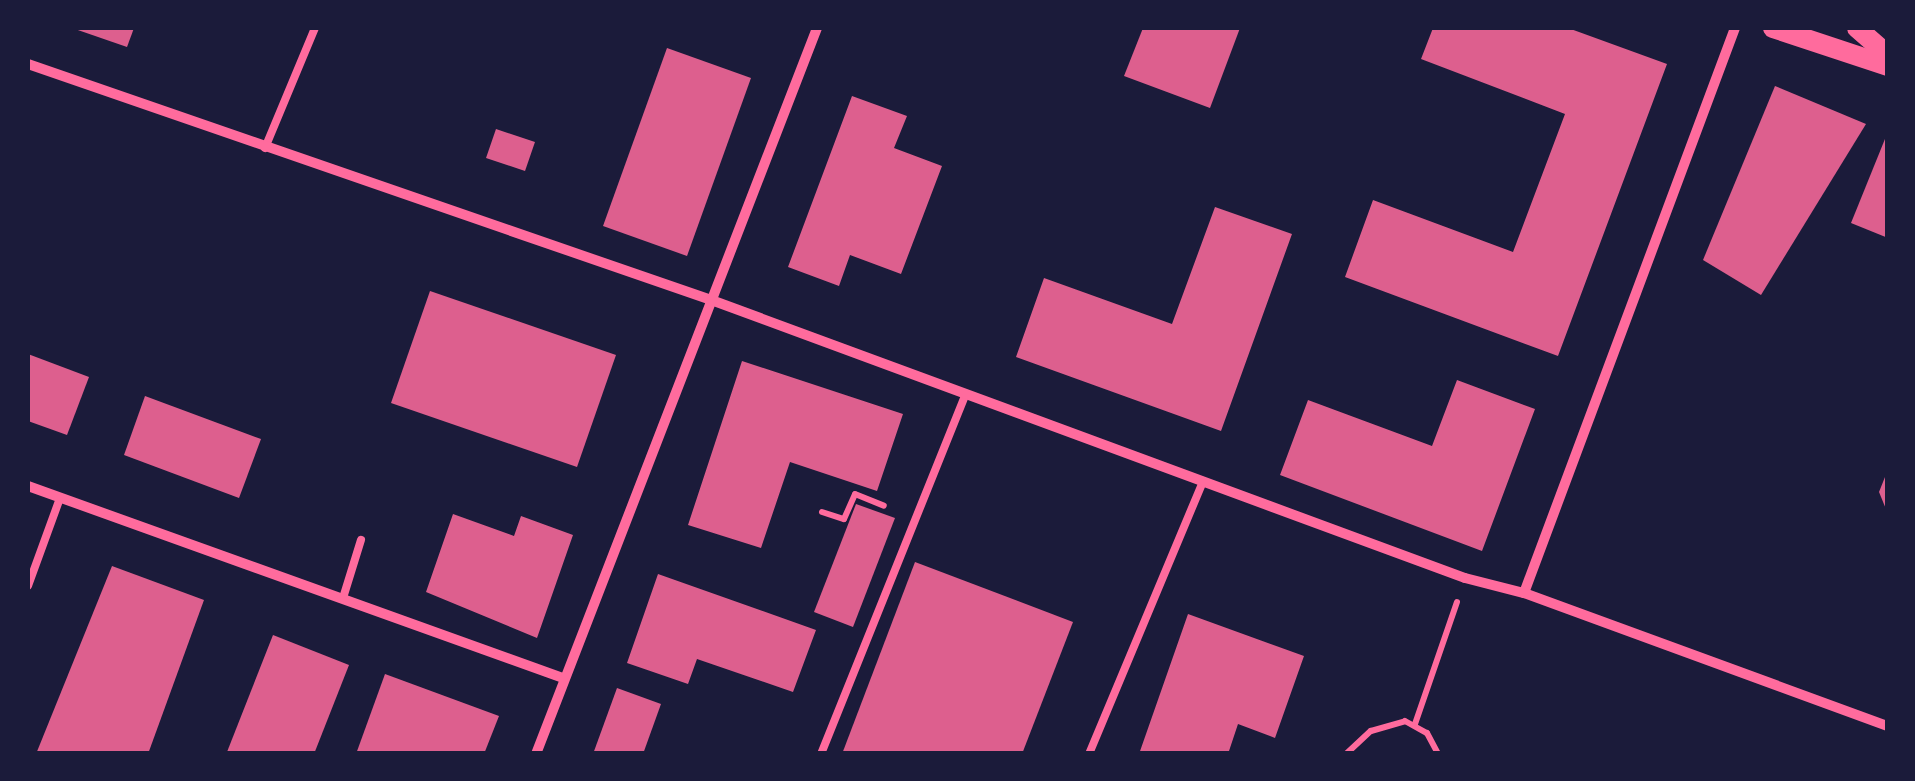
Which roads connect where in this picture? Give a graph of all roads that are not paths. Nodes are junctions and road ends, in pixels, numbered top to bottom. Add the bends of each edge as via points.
1 (314, 28) edge
2 (816, 28) edge
3 (1734, 28) edge
4 (1773, 28) edge
5 (1857, 28) edge
6 (1888, 55) edge
7 (28, 64) edge
8 (1888, 66) edge
9 (265, 148) junction
10 (714, 301) junction
11 (966, 394) junction
12 (1203, 481) junction
13 (28, 486) edge
14 (60, 498) junction
15 (361, 540) dead end
16 (28, 586) edge
17 (1524, 593) junction
18 (343, 598) junction
19 (564, 678) junction
20 (1888, 726) edge
21 (536, 754) edge
22 (822, 754) edge
23 (1088, 754) edge

1 - 9 lane
2 - 10 street
3 - 17 street
4 - 8 main road
5 - 6 main road
7 - 9 street
9 - 10 street
10 - 11 street
10 - 19 street
11 - 12 street
11 - 22 lane
12 - 17 street via 1465,578
12 - 23 lane
13 - 14 street
14 - 16 lane
14 - 18 street
15 - 18 lane
17 - 20 street
18 - 19 street
19 - 21 street

